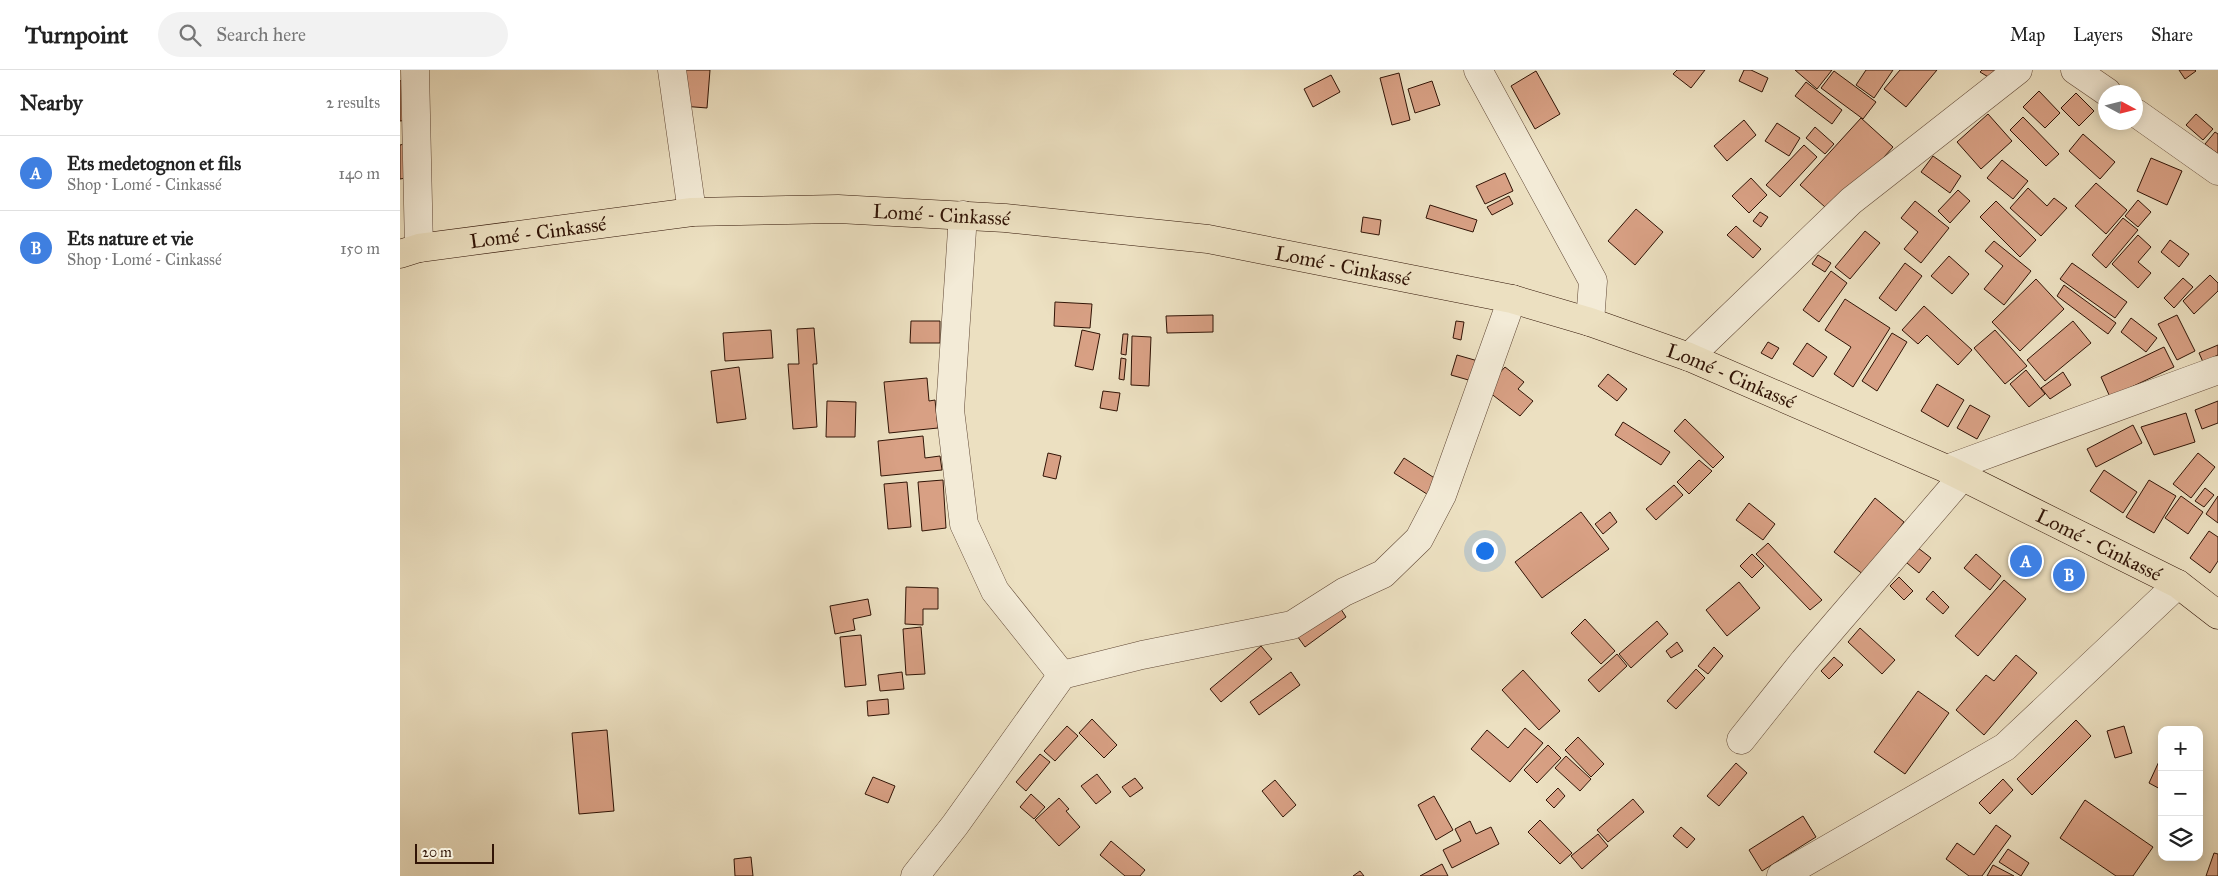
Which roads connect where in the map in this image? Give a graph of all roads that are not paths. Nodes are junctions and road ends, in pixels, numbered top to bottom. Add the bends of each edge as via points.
1 (415, 70) edge
2 (672, 70) edge
3 (1478, 70) edge
4 (2018, 70) edge
5 (2075, 70) edge
6 (2098, 86) edge
7 (2143, 118) edge
8 (2218, 171) edge
9 (692, 212) junction
10 (963, 216) junction
11 (410, 251) edge
12 (1512, 299) junction
13 (1590, 322) junction
14 (1689, 357) junction
15 (2218, 370) edge
16 (1954, 473) junction
17 (2178, 584) junction
18 (2218, 615) edge
19 (1062, 675) junction
20 (1741, 740) dead end
21 (916, 876) edge
22 (1781, 876) edge

1 - 11 street
2 - 9 street
3 - 13 street via 1594,282
4 - 14 street via 1851,201
5 - 6 street
7 - 8 street
9 - 10 highway, Lomé - Cinkassé via 838,209
9 - 11 highway, Lomé - Cinkassé
10 - 12 highway, Lomé - Cinkassé via 1208,239
10 - 19 street via 950,410 964,524 994,590
12 - 13 highway, Lomé - Cinkassé
12 - 19 street via 1442,496 1419,539 1383,574 1344,592 1292,625 1151,653
13 - 14 highway, Lomé - Cinkassé
14 - 16 highway, Lomé - Cinkassé
15 - 16 street
16 - 17 highway, Lomé - Cinkassé
16 - 20 street
17 - 18 highway, Lomé - Cinkassé
17 - 22 street via 2005,747
19 - 21 street

